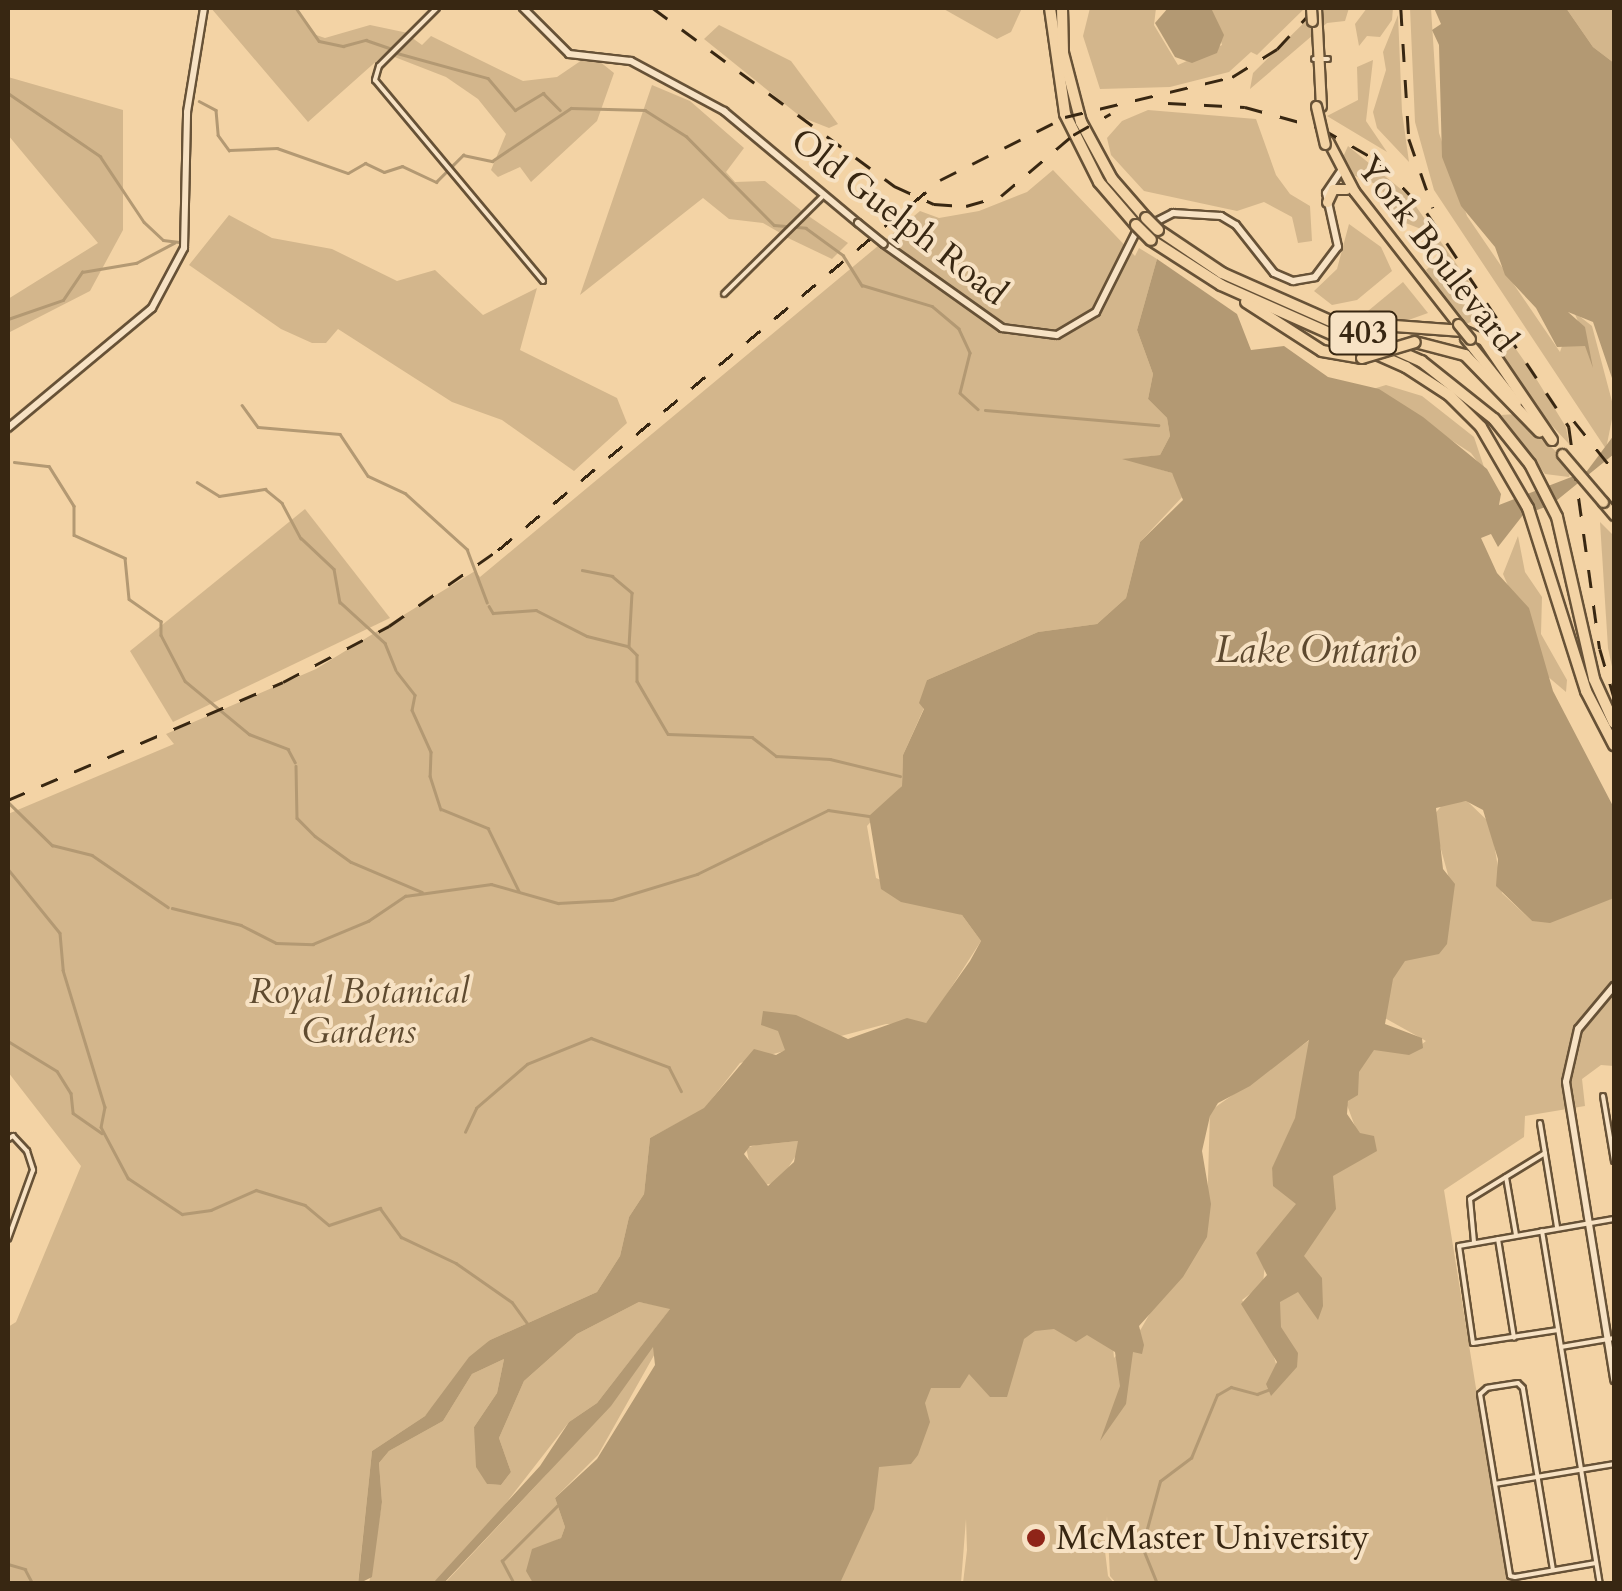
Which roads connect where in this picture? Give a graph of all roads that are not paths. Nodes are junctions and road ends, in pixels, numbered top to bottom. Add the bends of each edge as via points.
1 (204, 8) edge
2 (438, 8) edge
3 (524, 8) edge
4 (1050, 8) edge
5 (1062, 8) edge
6 (1313, 8) edge
7 (1339, 173) junction
8 (1346, 189) junction
9 (824, 195) junction
10 (1327, 202) junction
11 (1140, 222) junction
12 (1155, 235) junction
13 (543, 281) dead end
14 (1221, 285) junction
15 (724, 294) dead end
16 (1274, 294) junction
17 (1455, 323) junction
18 (1467, 339) junction
19 (8, 428) edge
20 (1540, 432) junction
21 (1552, 440) junction
22 (1562, 454) junction
23 (1614, 515) edge
24 (1614, 723) edge
25 (1614, 746) edge
26 (1614, 986) edge
27 (1604, 1096) dead end
28 (1540, 1123) dead end
29 (8, 1128) edge
30 (8, 1139) edge
31 (20, 1145) junction
32 (1546, 1153) junction
33 (1614, 1160) edge
34 (1506, 1177) junction
35 (1614, 1219) edge
36 (1589, 1223) junction
37 (1558, 1228) junction
38 (1542, 1231) junction
39 (1516, 1235) junction
40 (1498, 1238) junction
41 (8, 1239) edge
42 (1474, 1242) junction
43 (1558, 1330) junction
44 (1514, 1338) junction
45 (1611, 1339) edge
46 (1561, 1347) junction
47 (1614, 1380) edge
48 (1614, 1464) edge
49 (1581, 1470) junction
50 (1538, 1477) junction
51 (1494, 1484) junction
52 (1596, 1563) junction
53 (1553, 1570) junction
54 (1600, 1584) edge

1 - 19 street via 187,112 184,248 152,308
2 - 13 street via 379,66 375,80
3 - 9 street, Old Guelph Road via 569,54 632,61 724,111
4 - 11 highway, 403 via 1065,114 1100,182
5 - 11 highway, 403 via 1063,53 1081,122
6 - 7 main road, York Boulevard, bridge via 1319,106
7 - 8 main road, York Boulevard
7 - 10 street via 1326,188
7 - 17 main road, York Boulevard
8 - 10 main road via 1333,189
8 - 17 main road, York Boulevard
9 - 10 street, Old Guelph Road, bridge via 1002,328 1045,336 1088,319 1136,232 1172,213 1221,216 1274,273 1293,280 1315,277 1338,247
9 - 15 street
11 - 12 highway, 403, bridge
12 - 14 highway, 403
12 - 16 highway, 403
14 - 20 highway, bridge via 1315,347 1362,358 1415,342 1446,345 1465,355
14 - 25 highway, 403 via 1432,382 1480,426 1536,527 1586,691
16 - 21 highway via 1364,326 1478,336 1500,354
16 - 24 highway, 403 via 1438,372 1494,419 1538,478 1557,517 1594,679
17 - 18 main road, York Boulevard, bridge
18 - 20 main road, York Boulevard
18 - 21 main road, York Boulevard
20 - 22 main road, York Boulevard
21 - 22 main road, York Boulevard
22 - 23 main road, York Boulevard, bridge
26 - 36 street via 1582,1021 1567,1069
27 - 33 street
28 - 32 street
29 - 31 street
30 - 31 street
31 - 41 street via 33,1170
32 - 34 street
32 - 37 street
34 - 39 street
34 - 42 street via 1469,1201
35 - 36 street
36 - 37 street
36 - 45 street
37 - 38 street
38 - 39 street
38 - 43 street
39 - 40 street
40 - 42 street
40 - 44 street
42 - 44 street via 1458,1246 1475,1344
43 - 44 street
43 - 46 street
45 - 46 street
45 - 47 street
46 - 49 street
48 - 49 street
49 - 50 street
49 - 52 street
50 - 51 street
50 - 51 street via 1518,1383 1483,1390
50 - 53 street
51 - 53 street via 1510,1576
52 - 53 street
52 - 54 street

